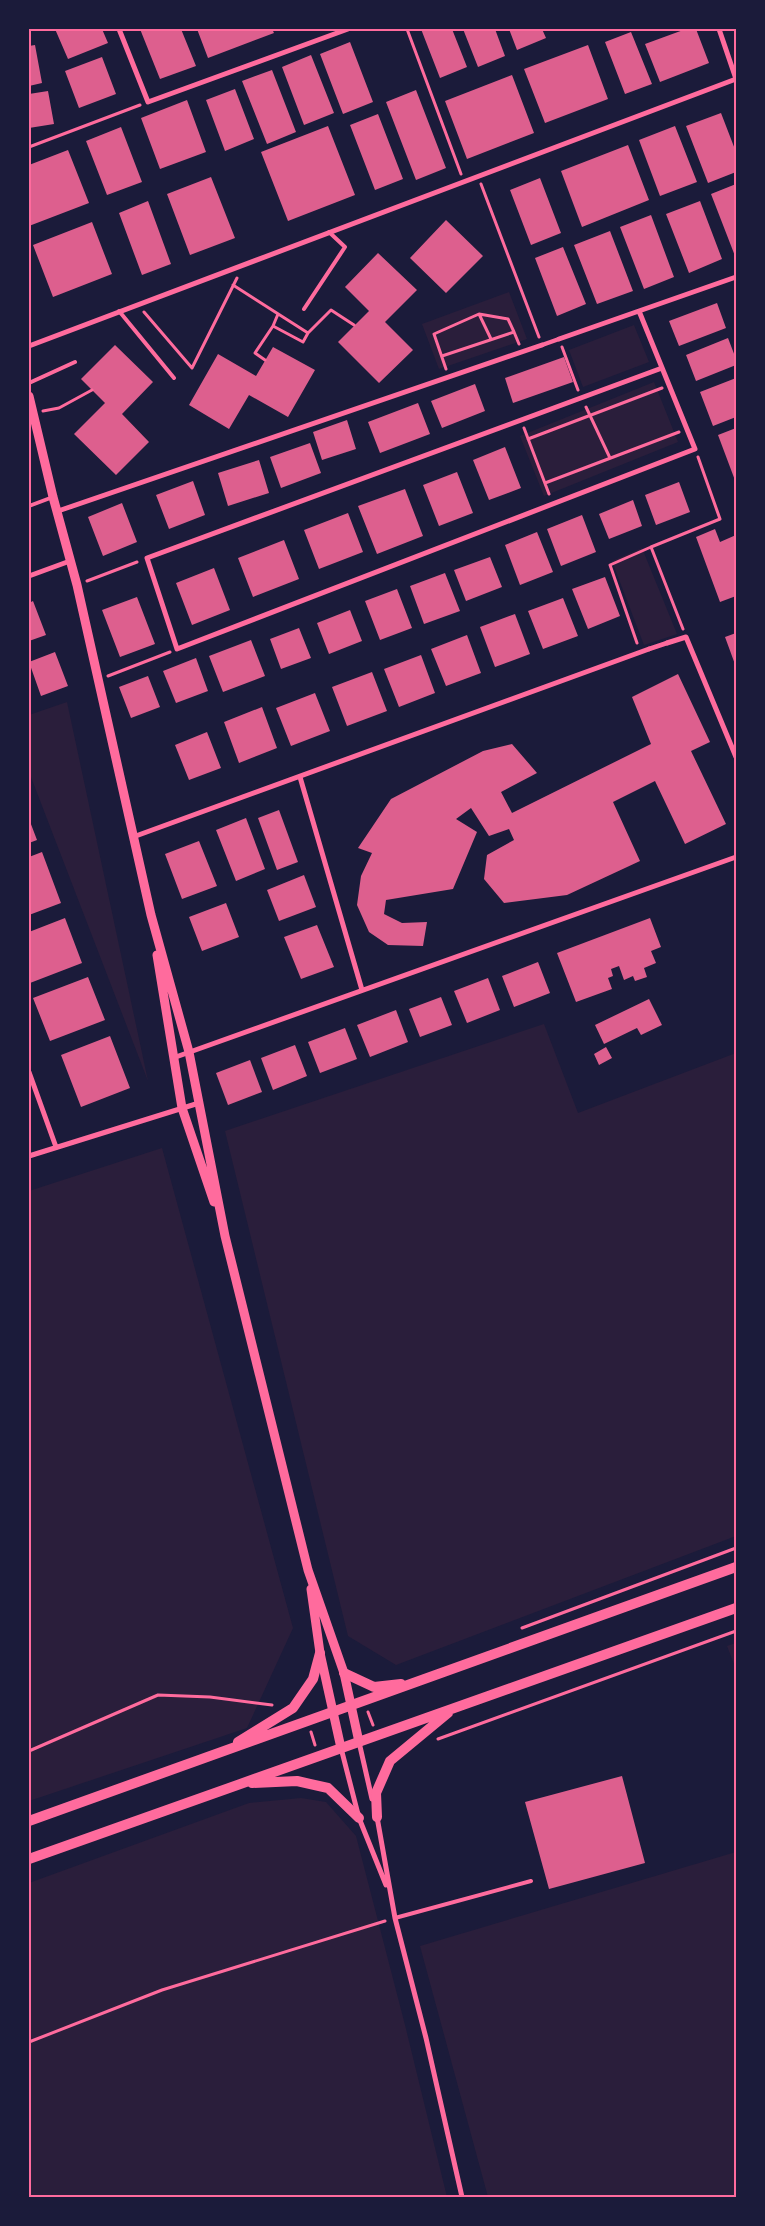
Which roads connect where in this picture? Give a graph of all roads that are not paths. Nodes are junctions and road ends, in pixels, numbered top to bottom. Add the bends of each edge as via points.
1 (119, 29) edge
2 (348, 29) edge
3 (719, 29) edge
4 (736, 79) edge
5 (329, 232) junction
6 (736, 277) edge
7 (304, 309) dead end
8 (119, 311) junction
9 (639, 311) junction
10 (559, 339) joint
11 (542, 345) joint
12 (29, 346) edge
13 (75, 362) dead end
14 (662, 368) junction
15 (174, 378) dead end
16 (29, 383) edge
17 (29, 396) edge
18 (53, 497) junction
19 (29, 506) edge
20 (58, 512) junction
21 (70, 561) junction
22 (29, 576) edge
23 (667, 644) joint
24 (649, 650) joint
25 (736, 757) edge
26 (300, 777) junction
27 (132, 838) junction
28 (736, 856) edge
29 (151, 915) junction
30 (362, 990) junction
31 (188, 1052) junction
32 (172, 1058) junction
33 (29, 1072) edge
34 (198, 1103) junction
35 (182, 1108) junction
36 (56, 1147) junction
37 (29, 1156) edge
38 (225, 1236) junction
39 (736, 1567) edge
40 (308, 1570) junction
41 (736, 1608) edge
42 (320, 1653) junction
43 (344, 1674) junction
44 (417, 1682) junction
45 (352, 1706) junction
46 (454, 1708) junction
47 (333, 1712) junction
48 (359, 1742) junction
49 (340, 1748) junction
50 (220, 1754) junction
51 (239, 1784) junction
52 (376, 1817) junction
53 (359, 1818) junction
54 (29, 1822) edge
55 (29, 1859) edge
56 (531, 1881) dead end
57 (391, 1898) junction
58 (395, 1918) junction
59 (462, 2197) edge

1 - 2 street via 148,102
3 - 4 street
4 - 5 street
5 - 7 lane via 345,247
5 - 8 street
6 - 9 street
8 - 12 street
8 - 15 lane
9 - 10 street
9 - 14 street
10 - 11 street
11 - 20 street
13 - 16 lane
14 - 14 street via 695,449 177,649 147,558
17 - 18 street
18 - 19 lane
18 - 20 street
20 - 21 street
21 - 22 street
21 - 27 street
23 - 24 street
23 - 25 street via 686,637
24 - 26 street
26 - 27 street
26 - 30 street
27 - 29 street
28 - 30 street
29 - 31 street
29 - 32 street
30 - 31 street
31 - 32 street
31 - 34 street
32 - 35 street
33 - 36 street
34 - 35 street
34 - 38 street
35 - 36 street
35 - 38 street
36 - 37 street
38 - 40 street
39 - 44 main road
40 - 42 street
40 - 43 street
41 - 46 main road
42 - 47 street
42 - 50 main road via 313,1679 294,1708
43 - 44 main road via 374,1687
43 - 45 street
44 - 45 main road
45 - 47 main road
45 - 48 street
46 - 48 main road
46 - 52 main road via 390,1762 376,1793
47 - 49 street
47 - 50 main road
48 - 49 main road
48 - 52 street
49 - 51 main road
49 - 53 street
50 - 54 main road
51 - 53 main road via 297,1781 328,1788
51 - 55 main road
52 - 57 street
53 - 57 street
56 - 58 lane
57 - 58 street
58 - 59 street

